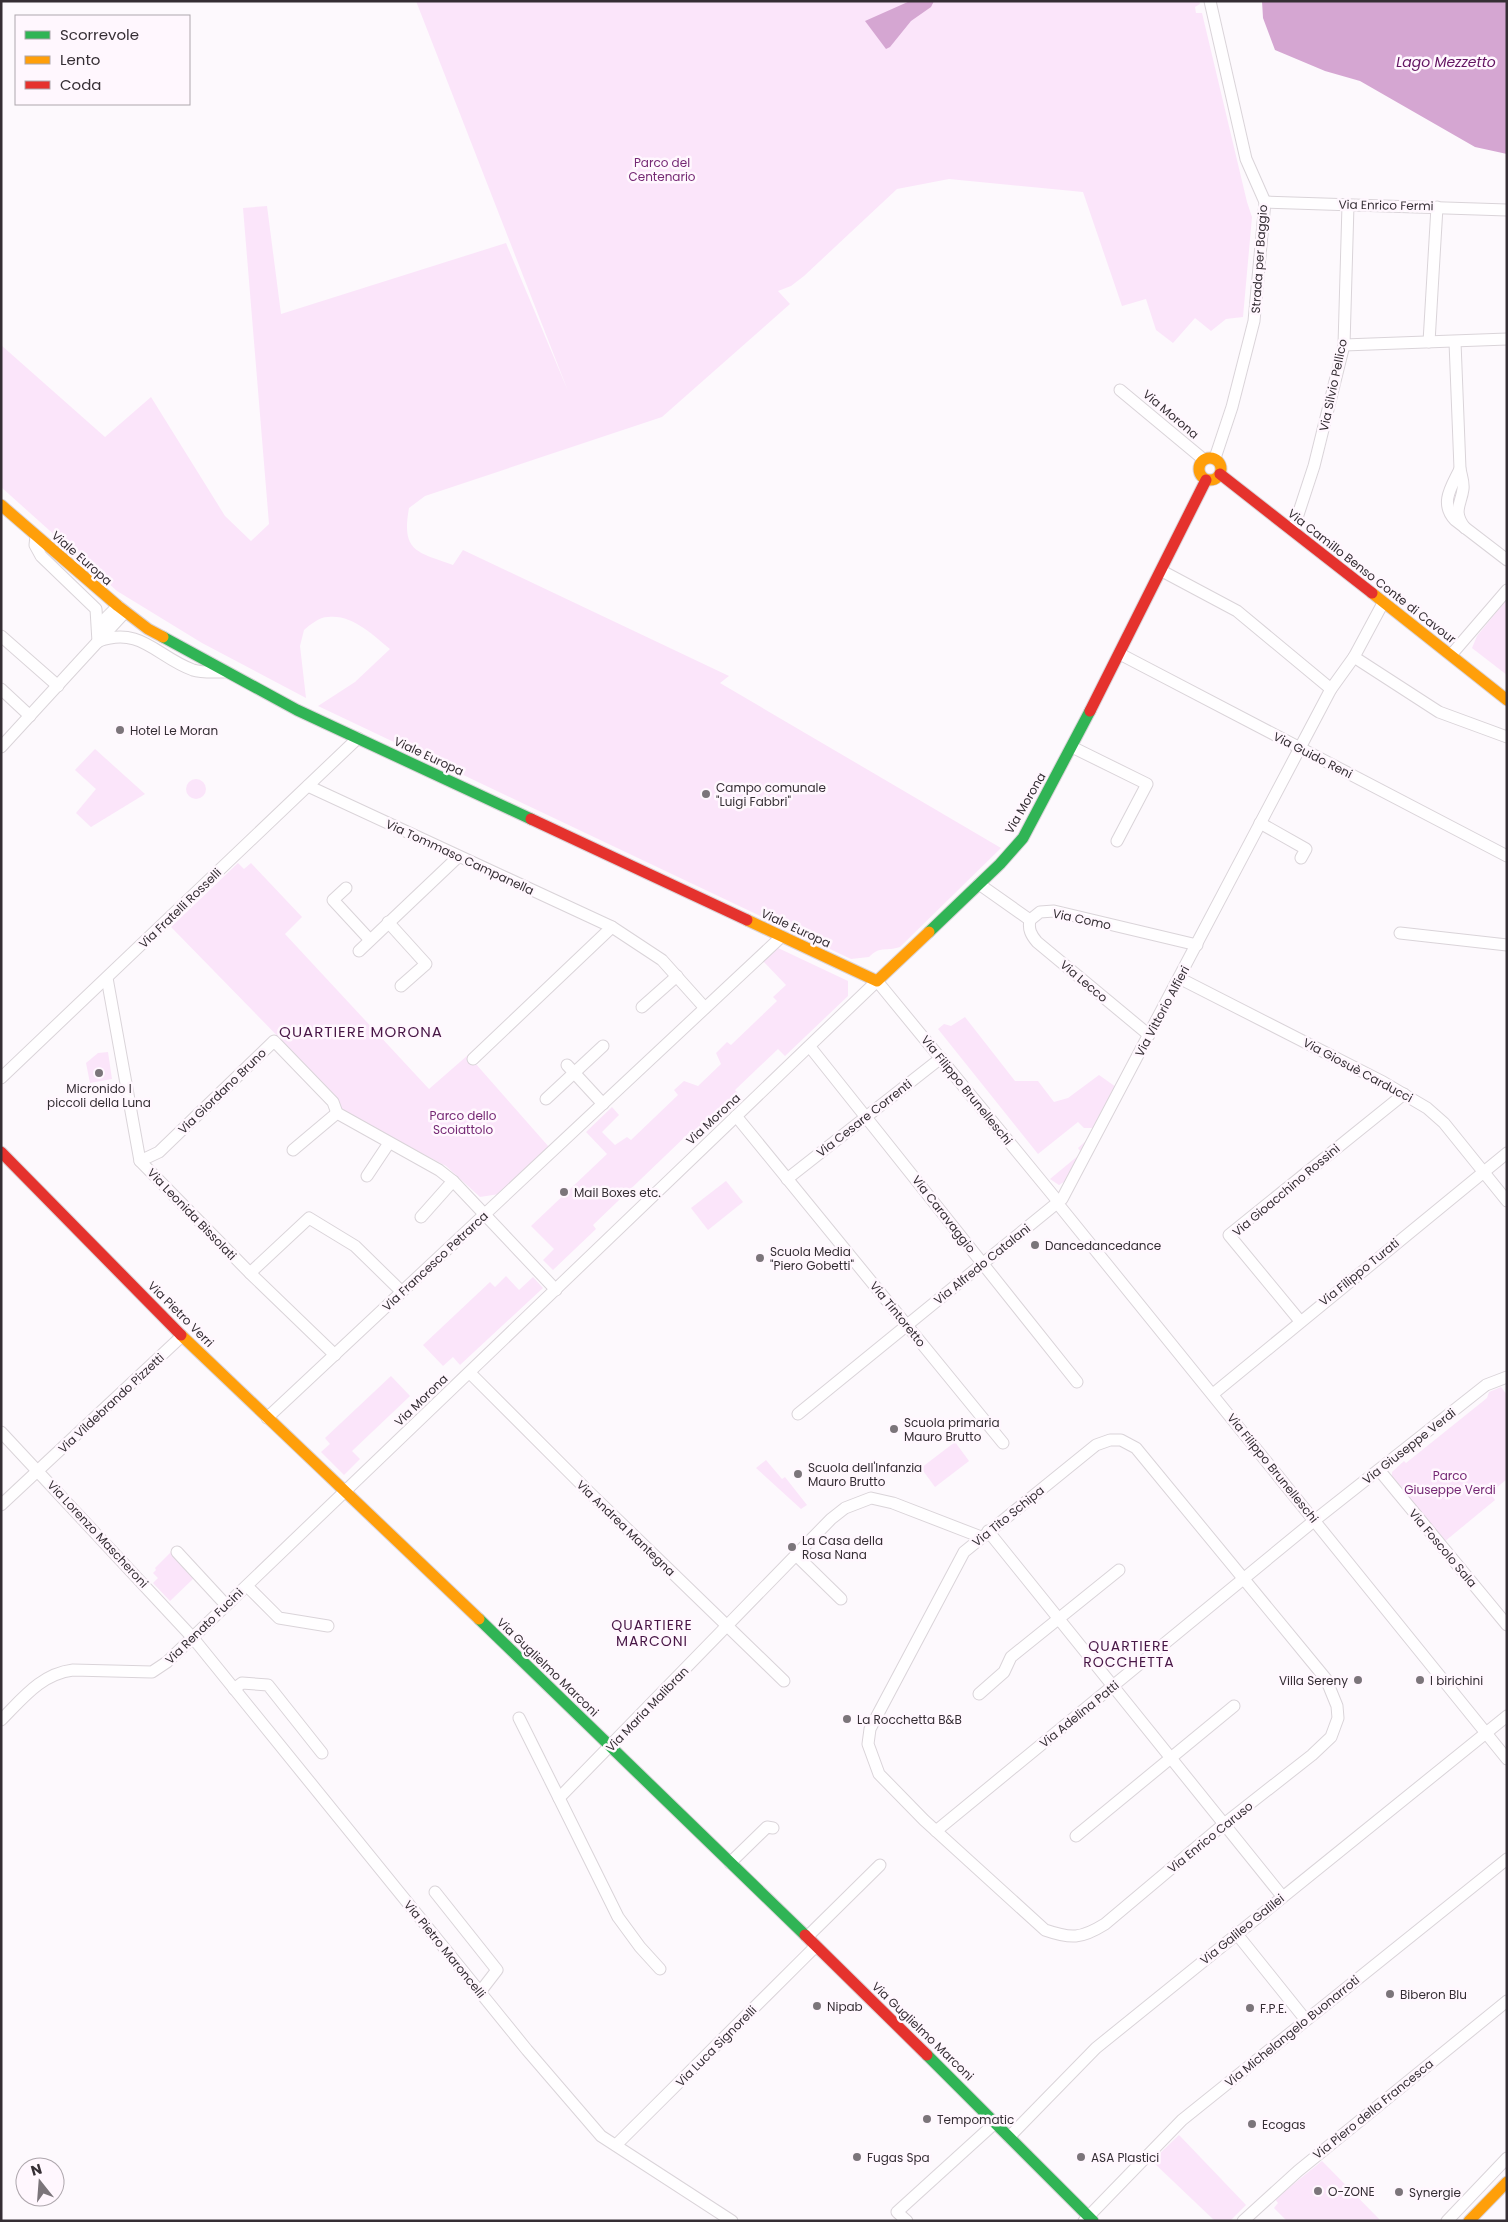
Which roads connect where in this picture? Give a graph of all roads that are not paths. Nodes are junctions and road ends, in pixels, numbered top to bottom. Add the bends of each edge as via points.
1 (1210, 1) edge
2 (1265, 202) junction
3 (1348, 205) junction
4 (1437, 207) junction
5 (1507, 210) edge
6 (1507, 339) edge
7 (1429, 342) junction
8 (1455, 342) junction
9 (1344, 346) junction
10 (1120, 390) dead end
11 (1209, 459) junction
12 (1220, 474) junction
13 (1206, 480) junction
14 (1, 505) edge
15 (1293, 530) junction
16 (36, 536) junction
17 (1507, 560) edge
18 (1162, 571) junction
19 (1507, 590) edge
20 (1383, 603) junction
21 (121, 609) junction
22 (1, 636) edge
23 (98, 642) junction
24 (1120, 654) junction
25 (1451, 655) junction
26 (1354, 657) junction
27 (226, 672) junction
28 (58, 686) junction
29 (1, 689) edge
30 (1331, 689) junction
31 (1507, 700) edge
32 (30, 716) junction
33 (1507, 737) edge
34 (358, 738) junction
35 (1, 747) edge
36 (1072, 748) junction
37 (1299, 748) junction
38 (308, 786) junction
39 (1260, 823) junction
40 (1117, 841) dead end
41 (1507, 856) edge
42 (458, 857) junction
43 (1301, 858) dead end
44 (979, 884) junction
45 (346, 888) dead end
46 (1030, 920) junction
47 (388, 922) junction
48 (612, 927) junction
49 (1400, 933) dead end
50 (781, 937) junction
51 (370, 940) junction
52 (1197, 945) junction
53 (1507, 945) edge
54 (358, 951) dead end
55 (677, 976) junction
56 (107, 978) junction
57 (1179, 978) junction
58 (877, 981) junction
59 (401, 986) dead end
60 (642, 1007) dead end
61 (705, 1008) junction
62 (1149, 1035) junction
63 (603, 1046) dead end
64 (810, 1047) junction
65 (941, 1058) junction
66 (473, 1059) dead end
67 (570, 1069) junction
68 (1, 1078) edge
69 (1404, 1094) junction
70 (546, 1099) dead end
71 (603, 1104) junction
72 (337, 1113) junction
73 (736, 1116) junction
74 (867, 1116) junction
75 (389, 1143) junction
76 (293, 1150) dead end
77 (1, 1152) edge
78 (1507, 1153) edge
79 (140, 1161) junction
80 (1483, 1172) junction
81 (367, 1176) dead end
82 (787, 1178) junction
83 (453, 1181) junction
84 (1058, 1201) junction
85 (1507, 1202) edge
86 (486, 1214) junction
87 (421, 1217) dead end
88 (982, 1264) junction
89 (250, 1273) junction
90 (556, 1290) junction
91 (402, 1292) junction
92 (1300, 1321) junction
93 (907, 1325) junction
94 (182, 1336) junction
95 (334, 1355) junction
96 (470, 1373) junction
97 (1507, 1377) edge
98 (1078, 1382) dead end
99 (1218, 1390) junction
100 (798, 1414) dead end
101 (267, 1418) junction
102 (1, 1432) edge
103 (1003, 1443) dead end
104 (39, 1470) junction
105 (1379, 1470) junction
106 (346, 1491) junction
107 (1, 1505) edge
108 (1315, 1520) junction
109 (985, 1534) junction
110 (177, 1552) dead end
111 (796, 1555) junction
112 (1119, 1570) dead end
113 (1244, 1579) junction
114 (247, 1586) junction
115 (842, 1599) dead end
116 (226, 1605) junction
117 (1058, 1618) junction
118 (1507, 1625) edge
119 (328, 1626) dead end
120 (728, 1626) junction
121 (193, 1638) junction
122 (784, 1681) dead end
123 (1113, 1686) junction
124 (234, 1689) junction
125 (979, 1694) dead end
126 (1234, 1706) dead end
127 (1507, 1716) edge
128 (519, 1718) dead end
129 (1, 1720) edge
130 (1486, 1733) junction
131 (610, 1746) junction
132 (322, 1753) dead end
133 (1171, 1758) junction
134 (1507, 1760) edge
135 (558, 1798) junction
136 (1224, 1824) junction
137 (773, 1828) dead end
138 (936, 1831) junction
139 (1076, 1836) dead end
140 (1507, 1859) edge
141 (730, 1863) junction
142 (880, 1865) dead end
143 (435, 1892) dead end
144 (1282, 1896) junction
145 (1236, 1933) junction
146 (807, 1937) junction
147 (816, 1946) junction
148 (660, 1969) dead end
149 (480, 1992) junction
150 (1507, 2001) edge
151 (1306, 2019) junction
152 (995, 2123) junction
153 (1009, 2137) junction
154 (616, 2146) junction
155 (1507, 2158) edge
156 (1507, 2182) edge
157 (1507, 2198) edge
158 (1088, 2219) edge
159 (732, 2221) edge
160 (907, 2221) edge
161 (1243, 2221) edge
162 (1447, 2221) edge
163 (1468, 2221) edge
164 (1484, 2221) edge

1 - 2 street, Strada per Baggio via 1246,159
2 - 3 street, Via Enrico Fermi
2 - 11 street, Strada per Baggio via 1254,321 1232,408
3 - 4 street, Via Enrico Fermi
3 - 9 street, Via Silvio Pellico
4 - 5 street, Via Enrico Fermi
4 - 7 street
6 - 8 street
7 - 8 street
7 - 9 street
8 - 17 street via 1460,469 1446,500 1453,518
9 - 15 street, Via Silvio Pellico via 1314,466
10 - 11 street, Via Morona
11 - 12 main road via 1221,465
11 - 13 main road via 1199,464 1198,470
12 - 13 main road via 1214,480
12 - 15 main road, Via Camillo Benso Conte di Cavour
13 - 18 main road, Via Morona
14 - 16 main road, Viale Europa
15 - 20 main road, Via Camillo Benso Conte di Cavour
16 - 21 main road, Viale Europa
16 - 23 street via 41,556 96,609
18 - 24 main road, Via Morona
18 - 30 street via 1237,611
19 - 25 street
20 - 25 main road, Via Camillo Benso Conte di Cavour
20 - 26 street, Via Vittorio Alfieri
21 - 23 street
21 - 27 main road, Viale Europa via 148,629
22 - 28 street
23 - 27 street via 113,637 135,638 184,667 196,671
23 - 28 street
24 - 36 main road, Via Morona
24 - 37 street, Via Guido Reni
25 - 31 main road, Via Camillo Benso Conte di Cavour
26 - 30 street, Via Vittorio Alfieri
26 - 33 street via 1438,712
27 - 34 main road, Viale Europa
28 - 32 street
29 - 32 street
30 - 37 street, Via Vittorio Alfieri
32 - 35 street
34 - 38 street, Via Fratelli Rosselli
34 - 50 main road, Viale Europa
36 - 40 street via 1147,784
36 - 44 main road, Via Morona via 1023,838
37 - 39 street, Via Vittorio Alfieri
37 - 41 street, Via Guido Reni
38 - 42 street, Via Tommaso Campanella
38 - 56 street, Via Fratelli Rosselli
39 - 43 street via 1306,849
39 - 52 street, Via Vittorio Alfieri
42 - 47 street
42 - 48 street, Via Tommaso Campanella
44 - 46 street
44 - 58 main road, Via Morona
45 - 51 street via 333,900
46 - 52 street, Via Como via 1040,912 1054,911
46 - 62 street, Via Lecco via 1030,931 1037,942
47 - 51 street
47 - 59 street via 426,964
48 - 55 street, Via Tommaso Campanella via 662,960
48 - 66 street
49 - 53 street
50 - 58 main road, Viale Europa
50 - 61 street, Via Francesco Petrarca
51 - 54 street
52 - 57 street, Via Vittorio Alfieri
55 - 60 street
55 - 61 street, Via Tommaso Campanella
56 - 68 street, Via Fratelli Rosselli
56 - 79 street, Via Leonida Bissolati
57 - 62 street, Via Vittorio Alfieri
57 - 69 street, Via Giosuè Carducci
58 - 64 street, Via Morona
58 - 65 street, Via Filippo Brunelleschi
61 - 71 street, Via Francesco Petrarca
62 - 84 street, Via Vittorio Alfieri
63 - 67 street
64 - 73 street, Via Morona
64 - 74 street, Via Caravaggio
65 - 74 street, Via Cesare Correnti
65 - 84 street, Via Filippo Brunelleschi
67 - 70 street
67 - 71 street
69 - 80 street, Via Giosuè Carducci via 1444,1123
69 - 92 street, Via Gioacchino Rossini via 1229,1235
71 - 86 street, Via Francesco Petrarca
72 - 75 street, Via Giordano Bruno
72 - 76 street
72 - 79 street, Via Giordano Bruno via 333,1102 274,1041 159,1152
73 - 82 street, Via Tintoretto
73 - 90 street, Via Morona
74 - 82 street, Via Cesare Correnti
74 - 88 street, Via Caravaggio
75 - 81 street
75 - 83 street, Via Giordano Bruno
77 - 94 main road, Via Pietro Verri
78 - 80 street, Via Filippo Turati
79 - 89 street, Via Leonida Bissolati
80 - 85 street, Via Giosuè Carducci
80 - 92 street, Via Filippo Turati
82 - 93 street, Via Tintoretto
83 - 86 street, Via Giordano Bruno
83 - 87 street
84 - 88 street, Via Alfredo Catalani
84 - 99 street, Via Filippo Brunelleschi
86 - 90 street, Via Giordano Bruno
86 - 91 street, Via Francesco Petrarca
88 - 93 street, Via Alfredo Catalani
88 - 98 street, Via Caravaggio
89 - 91 street via 309,1218 355,1246
89 - 95 street, Via Leonida Bissolati
90 - 96 street, Via Morona
91 - 95 street, Via Francesco Petrarca
92 - 99 street, Via Filippo Turati
93 - 100 street, Via Alfredo Catalani
93 - 103 street, Via Tintoretto
94 - 101 main road, Via Pietro Verri
94 - 104 street, Via Vildebrando Pizzetti
95 - 101 street, Via Francesco Petrarca
96 - 106 street, Via Morona
96 - 120 street, Via Andrea Mantegna
97 - 105 street, Via Giuseppe Verdi via 1486,1385
99 - 108 street, Via Filippo Brunelleschi
101 - 106 main road, Via Pietro Verri
102 - 104 street, Via Lorenzo Mascheroni
104 - 107 street, Via Vildebrando Pizzetti
104 - 121 street, Via Lorenzo Mascheroni
105 - 108 street, Via Giuseppe Verdi
105 - 118 street, Via Foscolo Sala
106 - 114 street, Via Renato Fucini
106 - 131 main road, Via Guglielmo Marconi
108 - 113 street, Via Adelina Patti
108 - 130 street, Via Filippo Brunelleschi
109 - 111 street, Via Maria Malibran via 871,1498 846,1508 831,1519
109 - 113 street, Via Tito Schipa via 1096,1445 1121,1440 1136,1448
109 - 117 street
109 - 138 street, Via Tito Schipa via 964,1552 870,1729 868,1744 879,1774
110 - 116 street
111 - 115 street
111 - 120 street, Via Maria Malibran
112 - 117 street
113 - 123 street, Via Adelina Patti
113 - 136 street, Via Enrico Caruso via 1326,1680 1337,1706 1338,1718 1331,1737 1312,1755
114 - 116 street, Via Renato Fucini
114 - 119 street, Via Renato Fucini via 279,1618
116 - 121 street, Via Renato Fucini
117 - 123 street
117 - 125 street via 1011,1657 1004,1672
120 - 122 street, Via Andrea Mantegna
120 - 131 street, Via Maria Malibran
121 - 124 street, Via Pietro Maroncelli
121 - 129 street, Via Renato Fucini via 152,1672 74,1670 47,1677
123 - 133 street
123 - 138 street, Via Adelina Patti
124 - 132 street via 242,1683 268,1685
124 - 149 street, Via Pietro Maroncelli
126 - 133 street
127 - 130 street, Via Galileo Galilei
128 - 135 street
130 - 134 street, Via Filippo Brunelleschi
130 - 144 street, Via Galileo Galilei
131 - 135 street, Via Maria Malibran
131 - 141 main road, Via Guglielmo Marconi
133 - 136 street
133 - 139 street
135 - 148 street via 618,1917
136 - 138 street, Via Enrico Caruso via 1105,1924 1075,1937 1045,1930
136 - 144 street
137 - 141 street via 767,1827
140 - 151 street, Via Michelangelo Buonarroti
141 - 146 main road, Via Guglielmo Marconi
142 - 146 street
143 - 149 street via 497,1970
144 - 145 street, Via Galileo Galilei
145 - 151 street
145 - 153 street, Via Galileo Galilei via 1096,2048
146 - 147 main road, Via Guglielmo Marconi
147 - 152 main road, Via Guglielmo Marconi
147 - 154 street, Via Luca Signorelli
149 - 154 street, Via Pietro Maroncelli via 601,2136
150 - 161 street, Via Piero della Francesca via 1298,2170
151 - 158 street, Via Michelangelo Buonarroti via 1182,2120
152 - 153 main road, Via Guglielmo Marconi
152 - 160 street via 897,2212
153 - 158 main road, Via Guglielmo Marconi
154 - 159 street, Via Pietro Maroncelli
155 - 162 street
156 - 163 main road
157 - 164 main road

